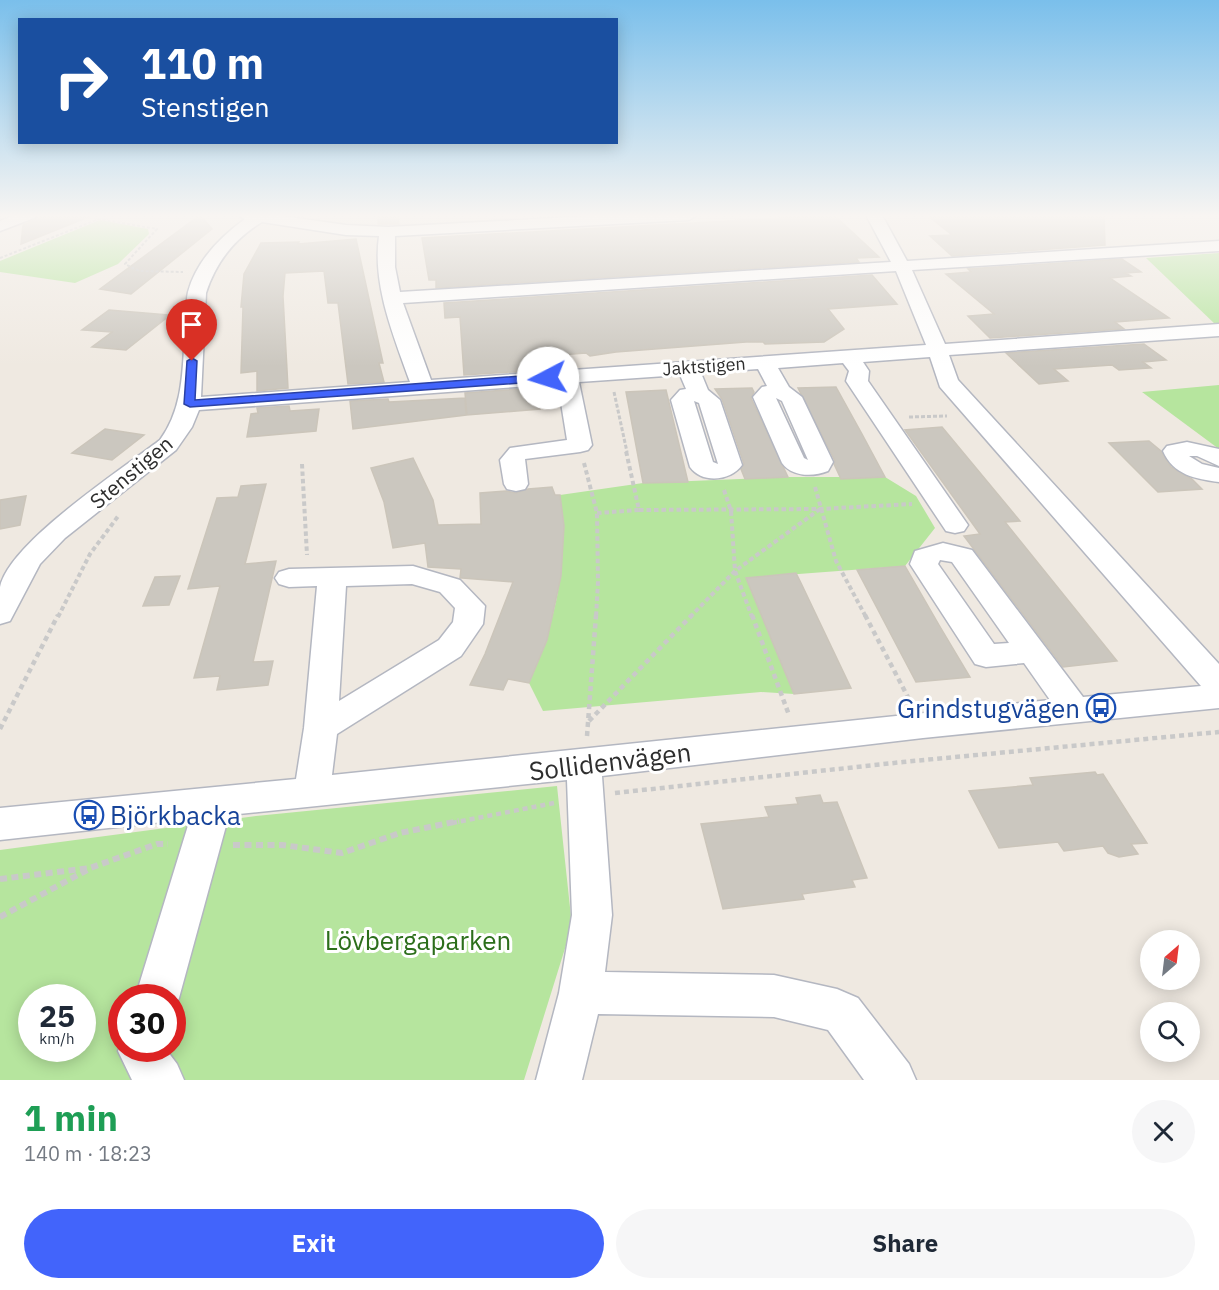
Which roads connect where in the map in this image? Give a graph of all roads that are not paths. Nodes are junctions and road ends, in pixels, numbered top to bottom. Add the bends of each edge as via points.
1 (207, 265) edge
2 (387, 265) edge
3 (911, 265) edge
4 (901, 266) junction
5 (394, 298) junction
6 (1219, 330) edge
7 (938, 350) junction
8 (849, 356) junction
9 (765, 362) junction
10 (688, 368) junction
11 (567, 376) junction
12 (423, 387) junction
13 (190, 404) junction
14 (1219, 459) edge
15 (811, 469) road end
16 (719, 472) road end
17 (1219, 475) edge
18 (516, 484) dead end
19 (955, 525) dead end
20 (0, 614) edge
21 (1032, 652) dead end
22 (1219, 686) edge
23 (1219, 696) edge
24 (1075, 711) junction
25 (321, 728) junction
26 (584, 764) junction
27 (312, 793) junction
28 (214, 802) junction
29 (0, 824) edge
30 (161, 984) edge
31 (581, 993) junction
32 (147, 1062) edge
33 (161, 1080) edge
34 (559, 1080) edge
35 (893, 1080) edge

1 - 13 street, Stenstigen via 197,293
2 - 5 street
3 - 4 street
4 - 5 street
4 - 7 street
5 - 12 street
6 - 7 street, Jaktstigen
7 - 8 street, Jaktstigen
7 - 22 street via 948,382
8 - 9 street, Jaktstigen
8 - 19 street via 859,371 857,381
9 - 10 street, Jaktstigen
9 - 15 street via 780,391 791,397 820,462
10 - 11 street, Jaktstigen
10 - 16 street via 699,394 709,400 730,465
11 - 12 street, Jaktstigen
11 - 18 street via 580,445 518,453 512,460
12 - 13 street, Jaktstigen
13 - 20 street, Stenstigen via 168,445 56,532 28,560
14 - 17 street via 1196,449 1175,451 1177,458 1191,469
21 - 24 street
23 - 24 street, Sollidenvägen
24 - 26 street, Sollidenvägen
25 - 25 street via 310,577 413,575 450,586 470,606 468,624 450,648
25 - 27 street
26 - 27 street, Sollidenvägen
26 - 31 street via 592,915
27 - 28 street, Sollidenvägen
28 - 29 street, Sollidenvägen
28 - 30 street
31 - 34 street
31 - 35 street via 774,996 837,1011
32 - 33 street

